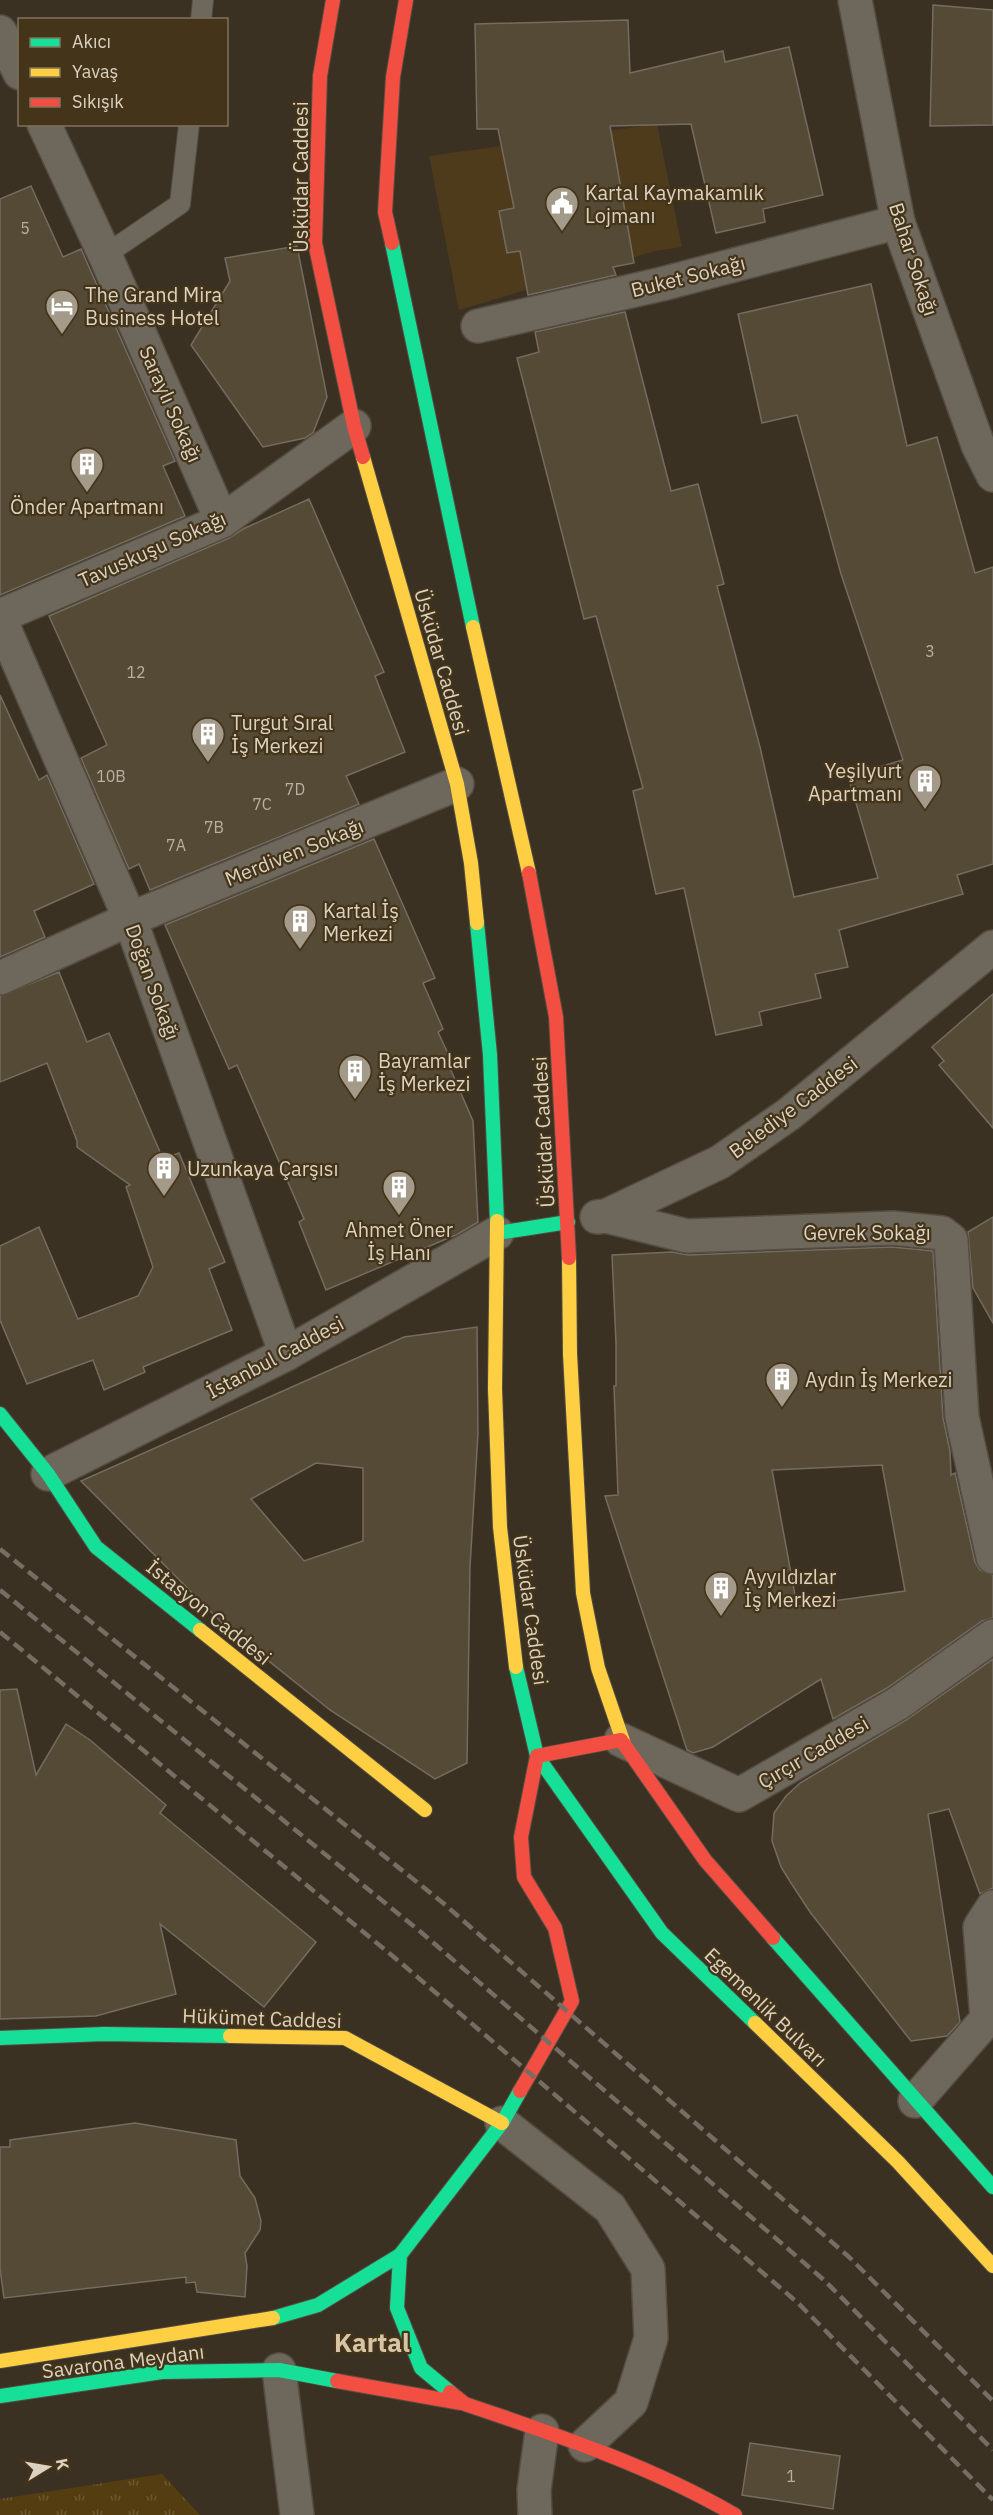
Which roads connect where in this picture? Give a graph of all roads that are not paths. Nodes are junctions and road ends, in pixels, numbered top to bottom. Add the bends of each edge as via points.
1 (203, 0) edge
2 (333, 0) edge
3 (406, 0) edge
4 (855, 0) edge
5 (201, 18) edge
6 (0, 32) edge
7 (18, 69) edge
8 (45, 126) edge
9 (189, 126) edge
10 (898, 222) junction
11 (105, 255) junction
12 (478, 326) dead end
13 (354, 426) junction
14 (993, 475) edge
15 (222, 521) junction
16 (0, 618) edge
17 (457, 784) junction
18 (130, 919) junction
19 (993, 947) edge
20 (0, 978) edge
21 (606, 1216) junction
22 (568, 1222) junction
23 (497, 1233) junction
24 (286, 1354) junction
25 (0, 1414) edge
26 (48, 1474) junction
27 (993, 1557) edge
28 (993, 1636) edge
29 (621, 1740) junction
30 (537, 1756) junction
31 (425, 1810) dead end
32 (993, 1906) edge
33 (0, 2037) edge
34 (915, 2101) junction
35 (502, 2123) junction
36 (993, 2187) edge
37 (400, 2254) junction
38 (993, 2266) edge
39 (0, 2361) edge
40 (279, 2370) junction
41 (0, 2396) edge
42 (465, 2404) junction
43 (542, 2431) junction
44 (585, 2445) junction
45 (297, 2515) edge
46 (535, 2515) edge
47 (735, 2515) edge

1 - 5 lane
2 - 13 main road, Üsküdar Caddesi via 320,76 315,243
3 - 22 main road, Üsküdar Caddesi via 393,77 386,212 549,969 556,1017
4 - 10 street, Bahar Sokağı
6 - 7 street
8 - 11 street, Saraylı Sokağı
9 - 11 lane via 180,204
10 - 12 street, Buket Sokağı via 662,284
10 - 14 street, Bahar Sokağı via 978,445
11 - 15 street, Saraylı Sokağı
13 - 15 street, Tavuskuşu Sokağı
13 - 17 main road, Üsküdar Caddesi
15 - 16 street, Tavuskuşu Sokağı
16 - 18 street, Doğan Sokağı
17 - 18 street, Merdiven Sokağı
17 - 23 main road, Üsküdar Caddesi via 471,863 490,1055
18 - 20 street, Merdiven Sokağı
18 - 24 street, Doğan Sokağı
19 - 21 street, Belediye Caddesi via 789,1114 720,1162
21 - 22 street, Belediye Caddesi
21 - 27 street, Gevrek Sokağı via 687,1236 893,1228 942,1233 951,1240 962,1417
22 - 23 main road
22 - 29 main road, Üsküdar Caddesi via 571,1378 583,1593 598,1668
23 - 24 street, İstanbul Caddesi
23 - 30 main road, Üsküdar Caddesi via 495,1389 500,1527 515,1663
24 - 26 street, İstanbul Caddesi
25 - 26 main road, İstasyon Caddesi
26 - 31 main road, İstasyon Caddesi via 96,1547
28 - 29 street, Çırçır Caddesi via 897,1704 739,1795
29 - 30 main road
29 - 34 main road via 705,1860
30 - 35 main road via 521,1837 524,1877 555,1928 572,2001
30 - 38 main road, Egemenlik Bulvarı via 662,1933 898,2162
32 - 34 street via 980,1927 987,2019
33 - 35 main road, Hükümet Caddesi via 104,2034 345,2038
34 - 36 main road
35 - 37 main road
35 - 44 street via 610,2208 648,2269 651,2338 631,2403
37 - 39 main road, Savarona Meydanı via 318,2305 268,2319
37 - 42 main road via 397,2308 420,2368
40 - 41 main road, Savarona Meydanı via 162,2372
40 - 42 main road, Savarona Meydanı
40 - 45 street
42 - 43 main road
43 - 44 main road
43 - 46 street via 534,2490
44 - 47 main road via 701,2494

